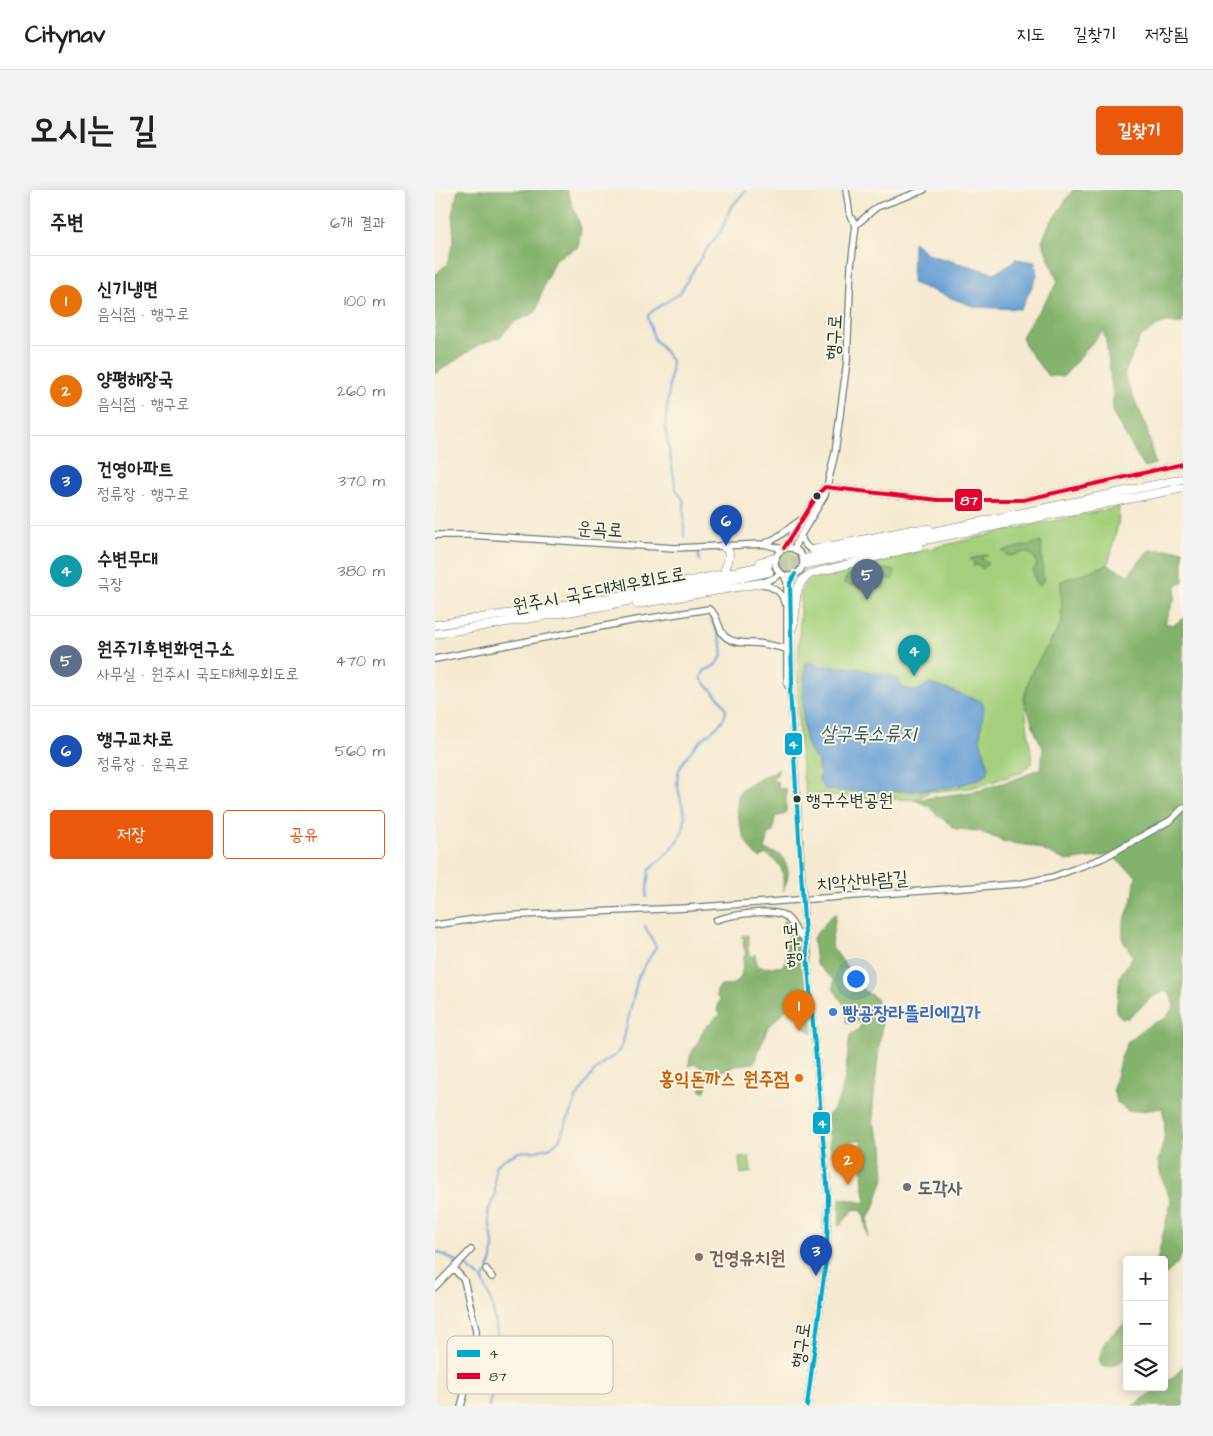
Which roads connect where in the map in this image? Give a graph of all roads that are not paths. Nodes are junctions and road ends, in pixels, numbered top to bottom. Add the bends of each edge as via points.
1 (846, 190) edge
2 (924, 190) edge
3 (855, 225) junction
4 (1183, 464) edge
5 (1183, 480) edge
6 (825, 487) junction
7 (1183, 488) edge
8 (804, 517) junction
9 (954, 530) junction
10 (435, 535) edge
11 (801, 536) junction
12 (764, 544) junction
13 (723, 546) junction
14 (784, 549) junction
15 (813, 550) junction
16 (776, 556) junction
17 (801, 556) junction
18 (725, 569) junction
19 (769, 569) tunnel mouth
20 (796, 573) junction
21 (782, 574) junction
22 (809, 574) junction
23 (761, 583) junction
24 (603, 603) junction
25 (435, 624) edge
26 (789, 631) junction
27 (435, 634) edge
28 (787, 649) junction
29 (435, 659) edge
30 (790, 689) junction
31 (1183, 808) edge
32 (716, 920) dead end
33 (435, 925) edge
34 (806, 940) junction
35 (470, 1252) dead end
36 (454, 1269) junction
37 (487, 1269) dead end
38 (493, 1277) dead end
39 (435, 1287) edge
40 (476, 1336) edge
41 (807, 1406) edge

1 - 3 street, 행구로 via 850,216
2 - 3 street via 877,207
3 - 6 street, 행구로 via 847,361 835,453
4 - 6 street via 1023,500 938,500
5 - 9 highway
6 - 8 street
6 - 11 street, 행구로 via 825,495
7 - 9 highway
8 - 12 street
8 - 14 street
9 - 15 highway via 911,530
9 - 17 highway
9 - 22 highway via 917,547
10 - 13 street, 운곡로 via 675,548
11 - 15 street via 804,544
11 - 17 street, 행구로 via 796,543
12 - 13 street, 운곡로
12 - 14 street
12 - 16 street via 775,551
13 - 18 highway via 729,552
14 - 16 street
14 - 17 street
15 - 17 street
16 - 18 highway
16 - 21 street via 776,567
17 - 20 street via 802,562
18 - 24 highway via 615,592
19 - 24 highway
20 - 21 street
20 - 22 highway
20 - 26 street, 행구로 via 791,583
21 - 23 street
21 - 26 street, 행구로 via 787,582
22 - 26 highway via 797,589 794,624
23 - 24 highway via 618,608
23 - 26 street via 773,587 783,597 785,625
24 - 25 highway
24 - 27 highway, 원주시 국도대체우회도로
26 - 28 street, 행구로
26 - 30 street, 행구로
28 - 29 street via 726,638 715,612 709,609
28 - 30 street, 행구로 via 787,684
30 - 34 street, 행구로, bridge
31 - 33 street, 치악산바람길 via 1171,820 1103,858 1053,877 1018,884 685,908 496,916
32 - 34 street via 771,912 791,921
34 - 41 street, 행구로 via 828,1195 827,1252
35 - 36 street
36 - 39 street
36 - 40 street via 463,1280
37 - 38 street

